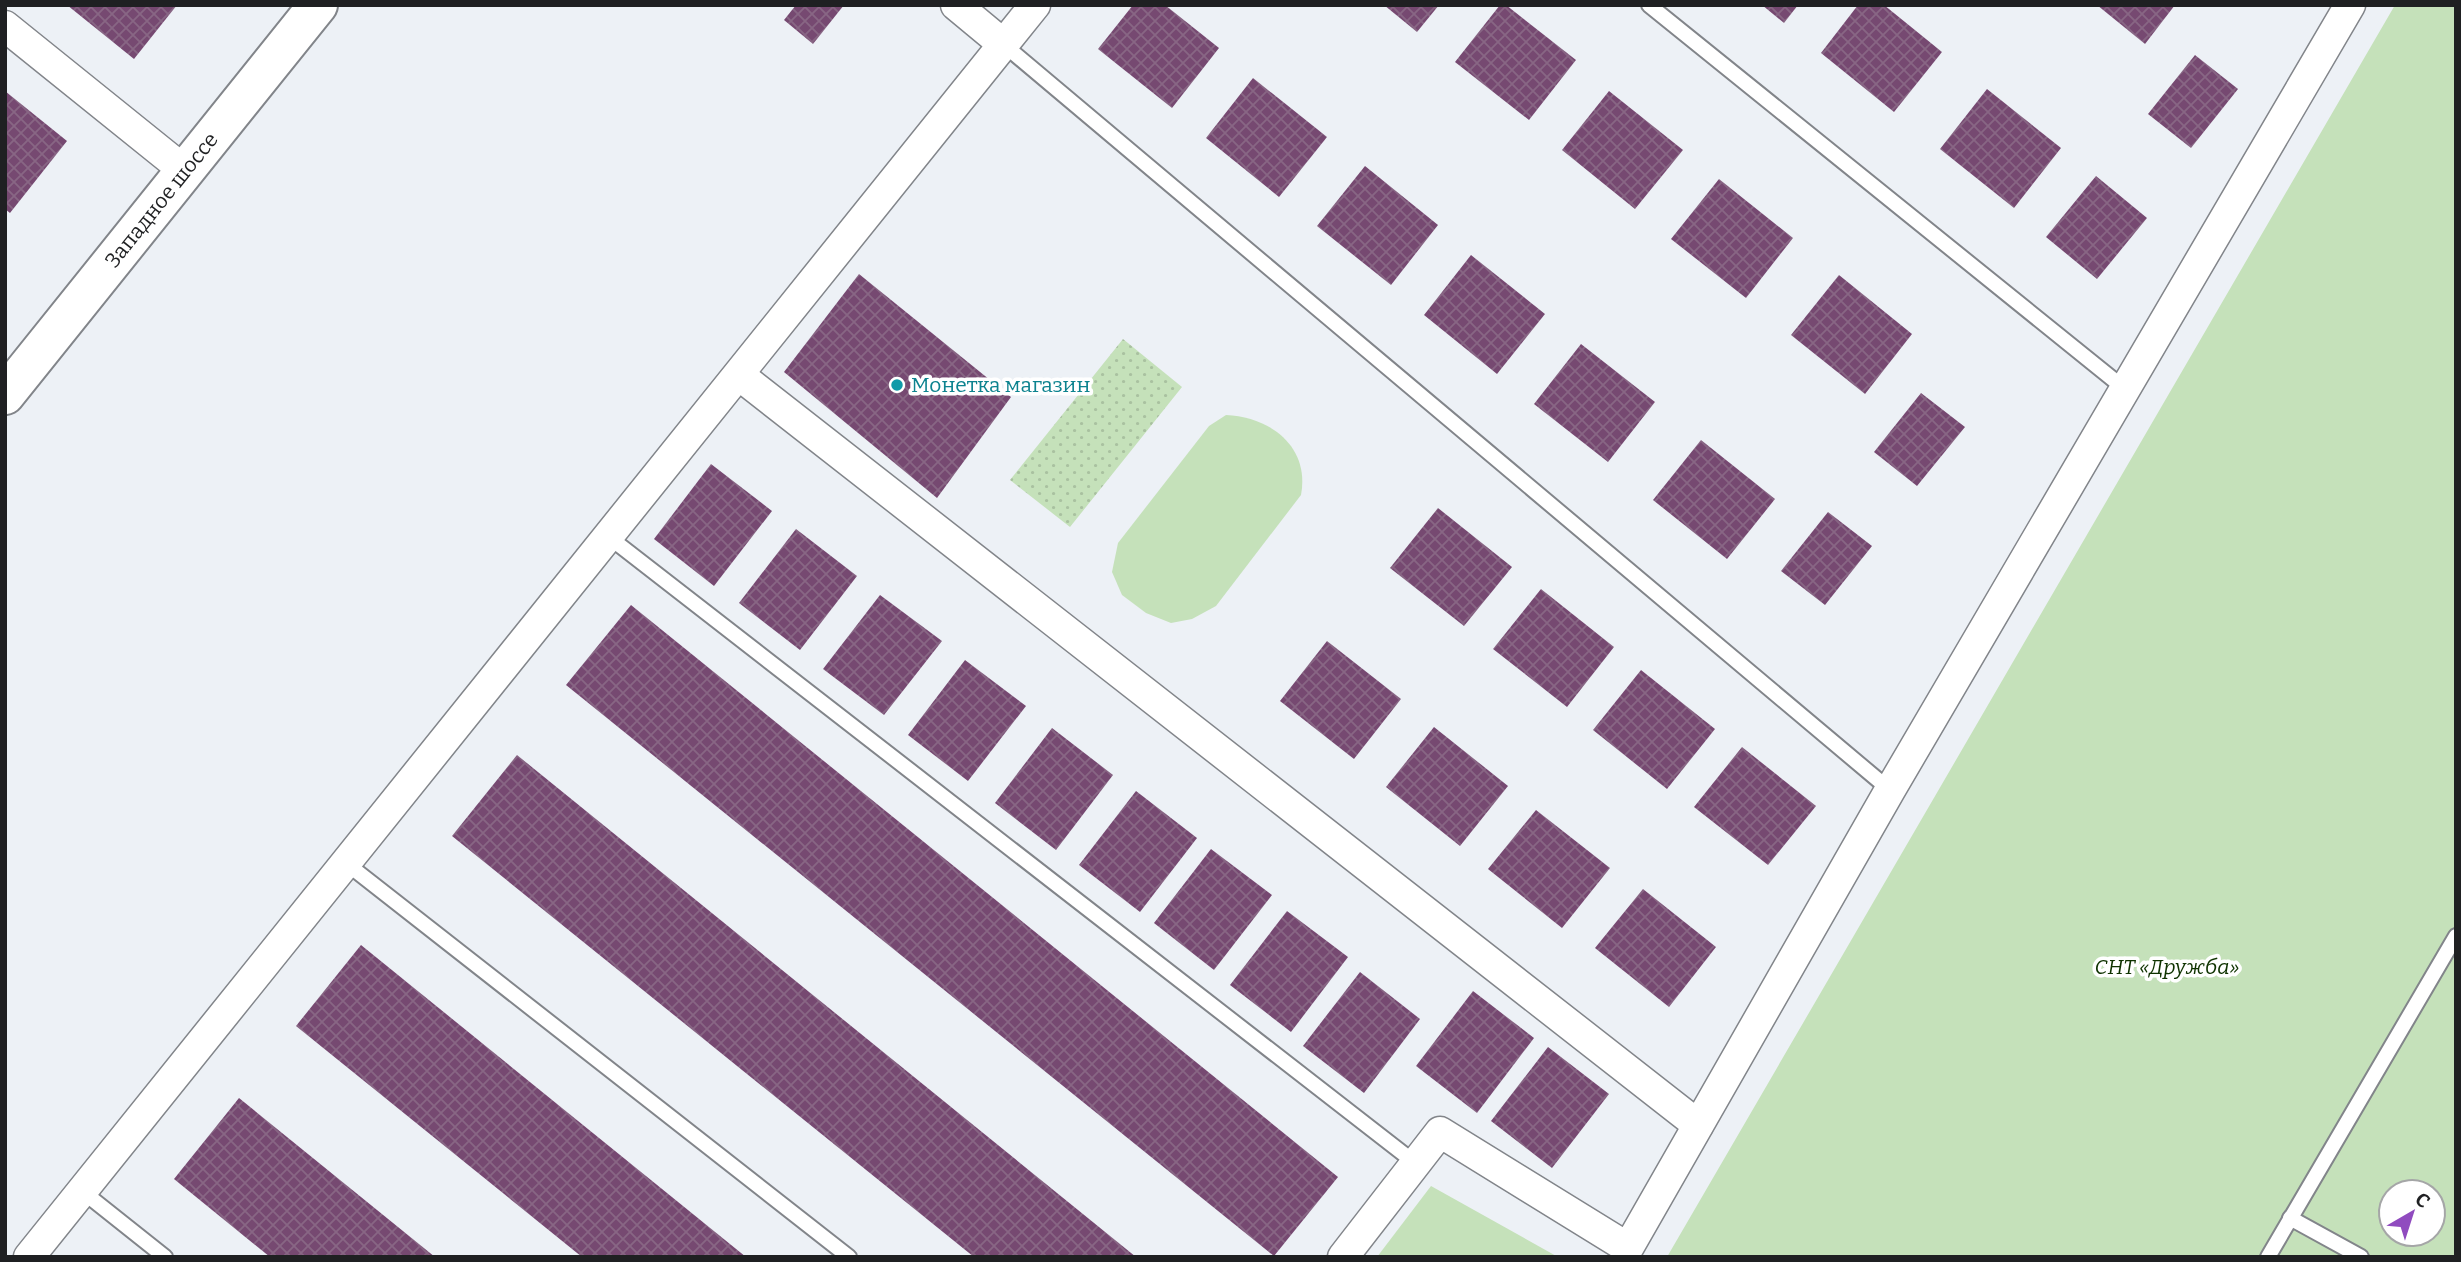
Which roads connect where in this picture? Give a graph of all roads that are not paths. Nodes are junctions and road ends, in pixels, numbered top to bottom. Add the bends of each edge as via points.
1 (318, 5) edge
2 (956, 5) edge
3 (1035, 5) edge
4 (1649, 5) edge
5 (2349, 5) edge
6 (5, 26) edge
7 (1003, 44) junction
8 (185, 171) junction
9 (739, 375) junction
10 (2125, 389) junction
11 (5, 395) edge
12 (609, 537) junction
13 (1890, 790) junction
14 (346, 863) junction
15 (2456, 936) edge
16 (1698, 1125) junction
17 (1414, 1162) junction
18 (82, 1191) junction
19 (2290, 1218) junction
20 (29, 1257) edge
21 (165, 1257) edge
22 (849, 1257) edge
23 (1343, 1257) edge
24 (2268, 1257) edge
25 (2361, 1257) edge

1 - 8 main road, Западное шоссе
2 - 7 street
3 - 7 street
4 - 10 lane
5 - 10 street
6 - 8 street
7 - 9 street
7 - 13 lane
8 - 11 main road, Западное шоссе
9 - 12 street
9 - 16 street
10 - 13 street
12 - 14 street
12 - 17 lane
13 - 16 street
14 - 18 street
14 - 22 lane
15 - 19 lane
16 - 17 street via 1629,1248 1440,1132
17 - 23 street
18 - 20 street
18 - 21 lane
19 - 24 lane
19 - 25 lane

